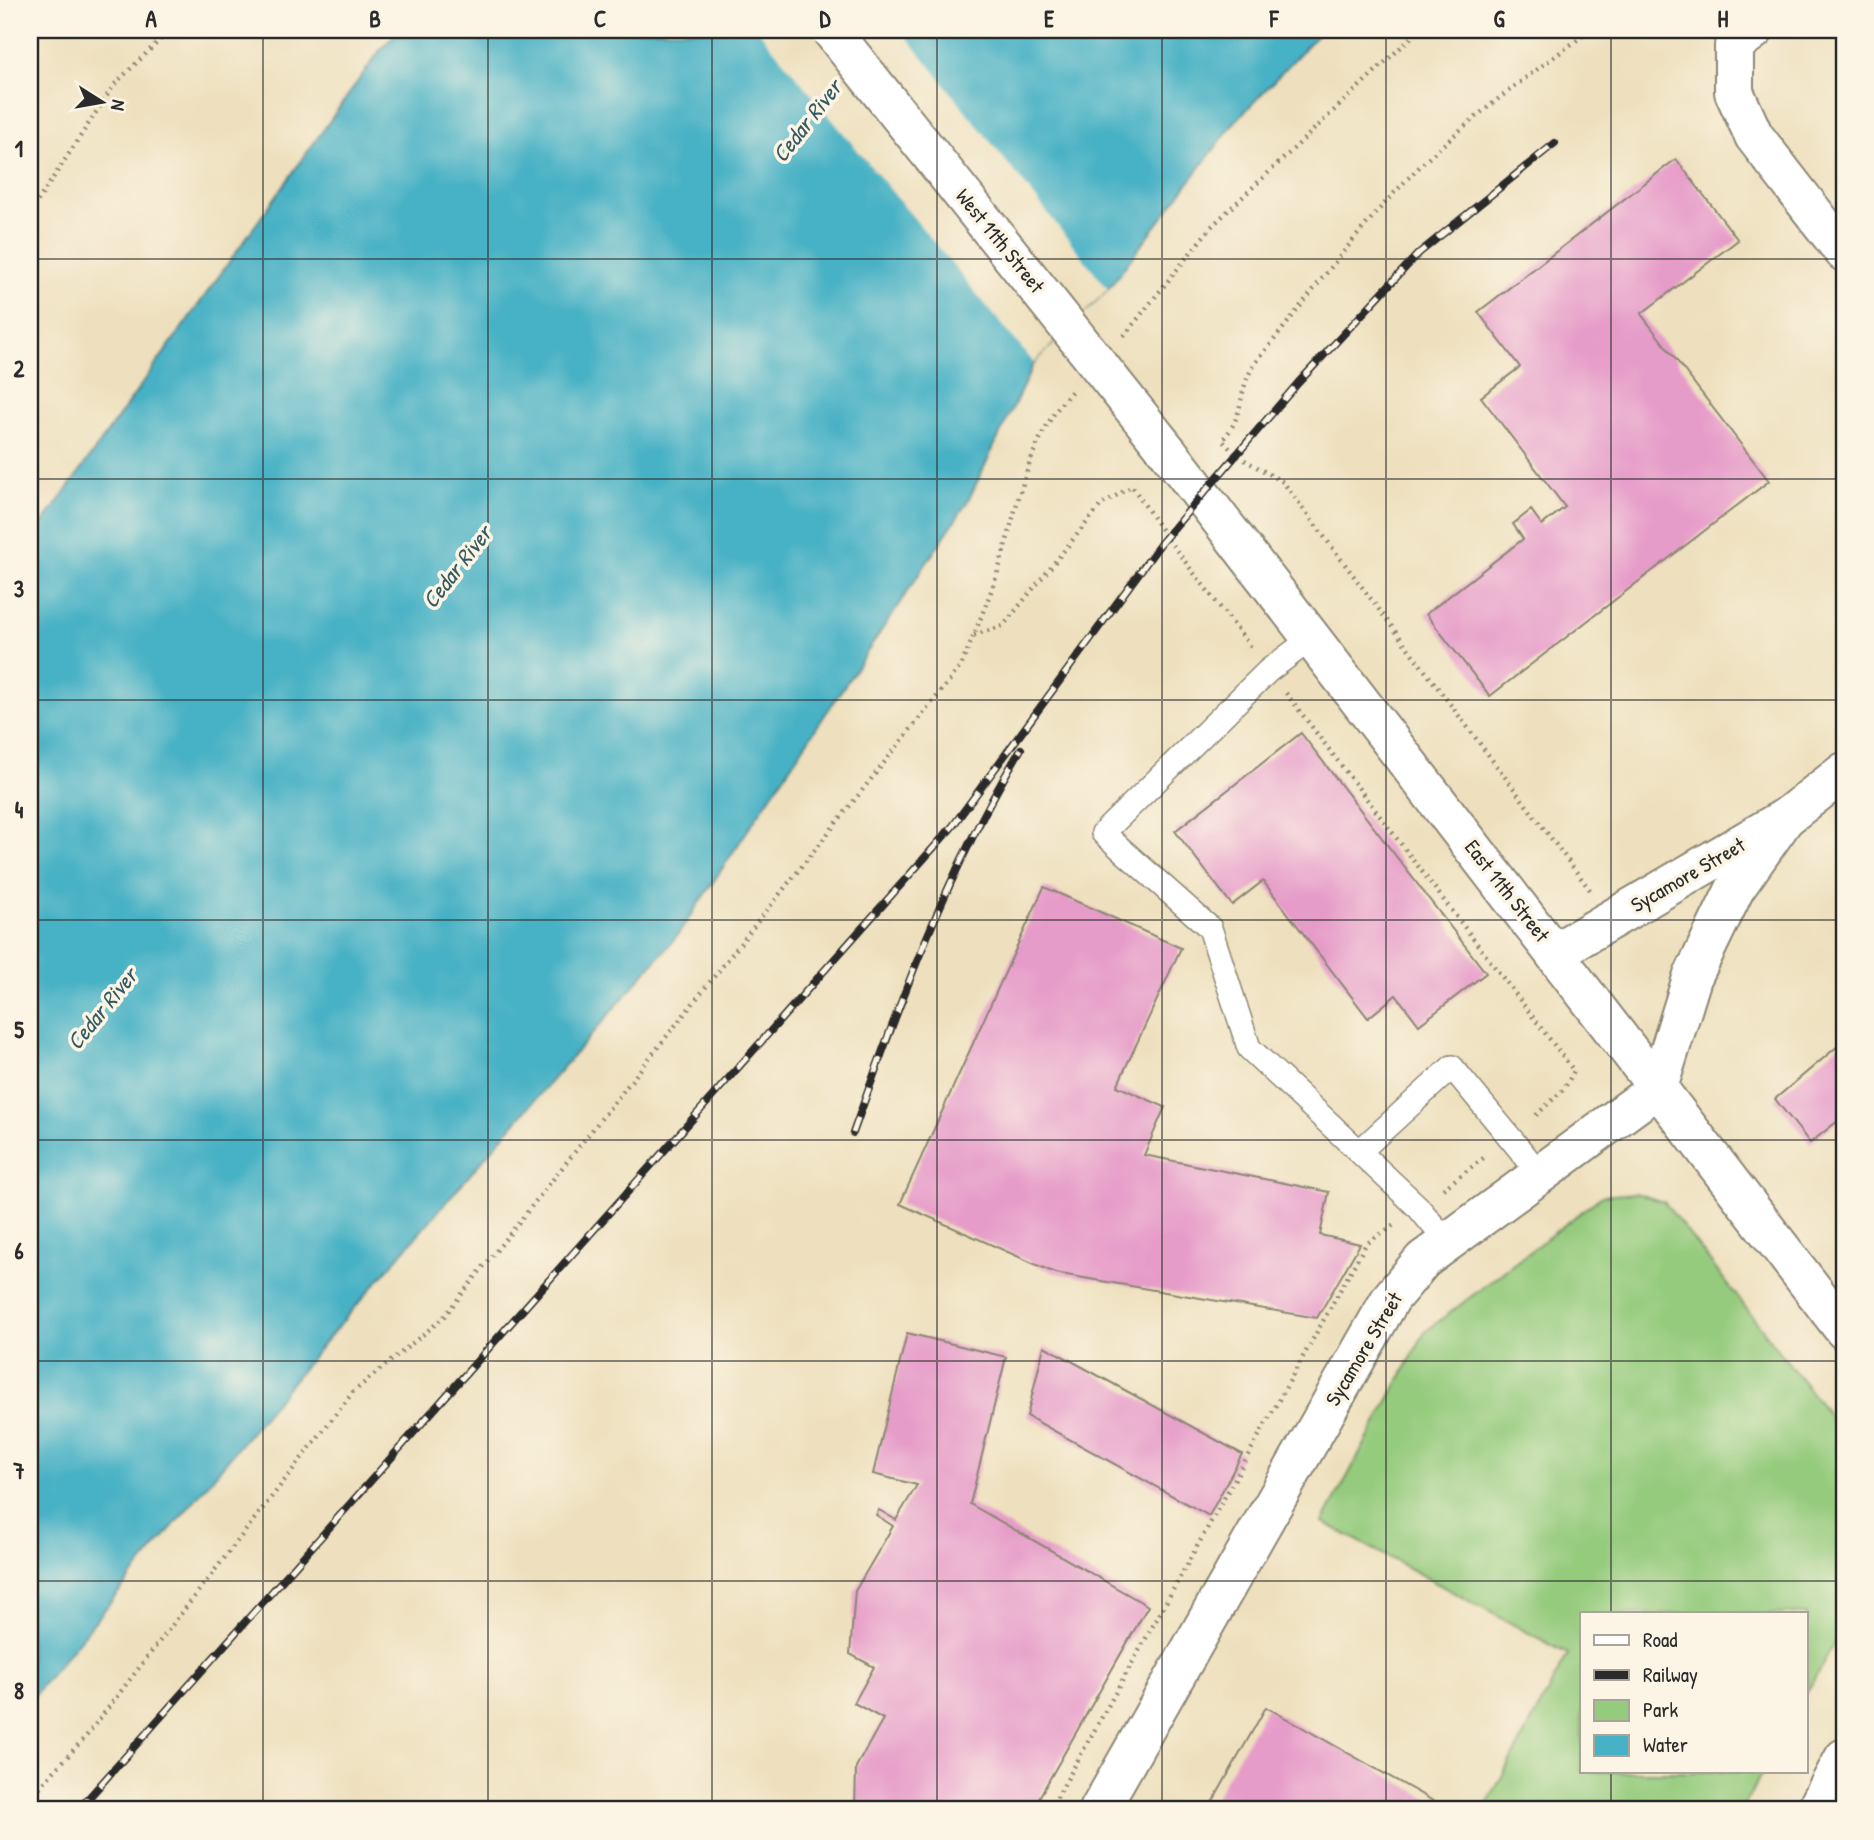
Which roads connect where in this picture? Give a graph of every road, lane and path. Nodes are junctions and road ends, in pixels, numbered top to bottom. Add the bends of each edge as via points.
1 (170, 30) edge
2 (831, 30) edge
3 (1419, 30) edge
4 (1591, 30) edge
5 (1744, 37) edge
6 (30, 214) edge
7 (1844, 253) edge
8 (1121, 340) dead end
9 (1075, 388) dead end
10 (1169, 453) joint
11 (1312, 638) junction
12 (1844, 772) edge
13 (1785, 818) junction
14 (1612, 919) junction
15 (1554, 953) junction
16 (1658, 1088) junction
17 (1360, 1151) junction
18 (1540, 1174) junction
19 (1447, 1242) junction
20 (1844, 1330) edge
21 (1844, 1758) edge
22 (30, 1798) edge
23 (1099, 1810) edge
24 (1816, 1810) edge

1 - 6 path via 114,85
2 - 10 street, West 11th Street, bridge
3 - 8 path via 1211,227
4 - 14 path via 1504,94 1432,155 1396,193 1247,373 1236,426 1222,440 1236,455 1283,482
5 - 7 street via 1734,92 1754,136
9 - 22 path via 1037,442 995,580 961,666 442,1319 353,1392 86,1735
10 - 11 street, East 11th Street
11 - 15 street, East 11th Street
11 - 17 lane via 1268,671 1103,833 1210,928 1249,1048
12 - 13 street, Sycamore Street
13 - 14 street, Sycamore Street
13 - 16 street, Sycamore Street via 1735,889 1692,978
14 - 15 street, Sycamore Street
15 - 16 street, East 11th Street
16 - 18 street, Sycamore Street
16 - 20 street, East 11th Street
17 - 18 lane via 1452,1067
17 - 19 lane
18 - 19 street, Sycamore Street
19 - 23 street, Sycamore Street via 1423,1259 1391,1298
21 - 24 street

